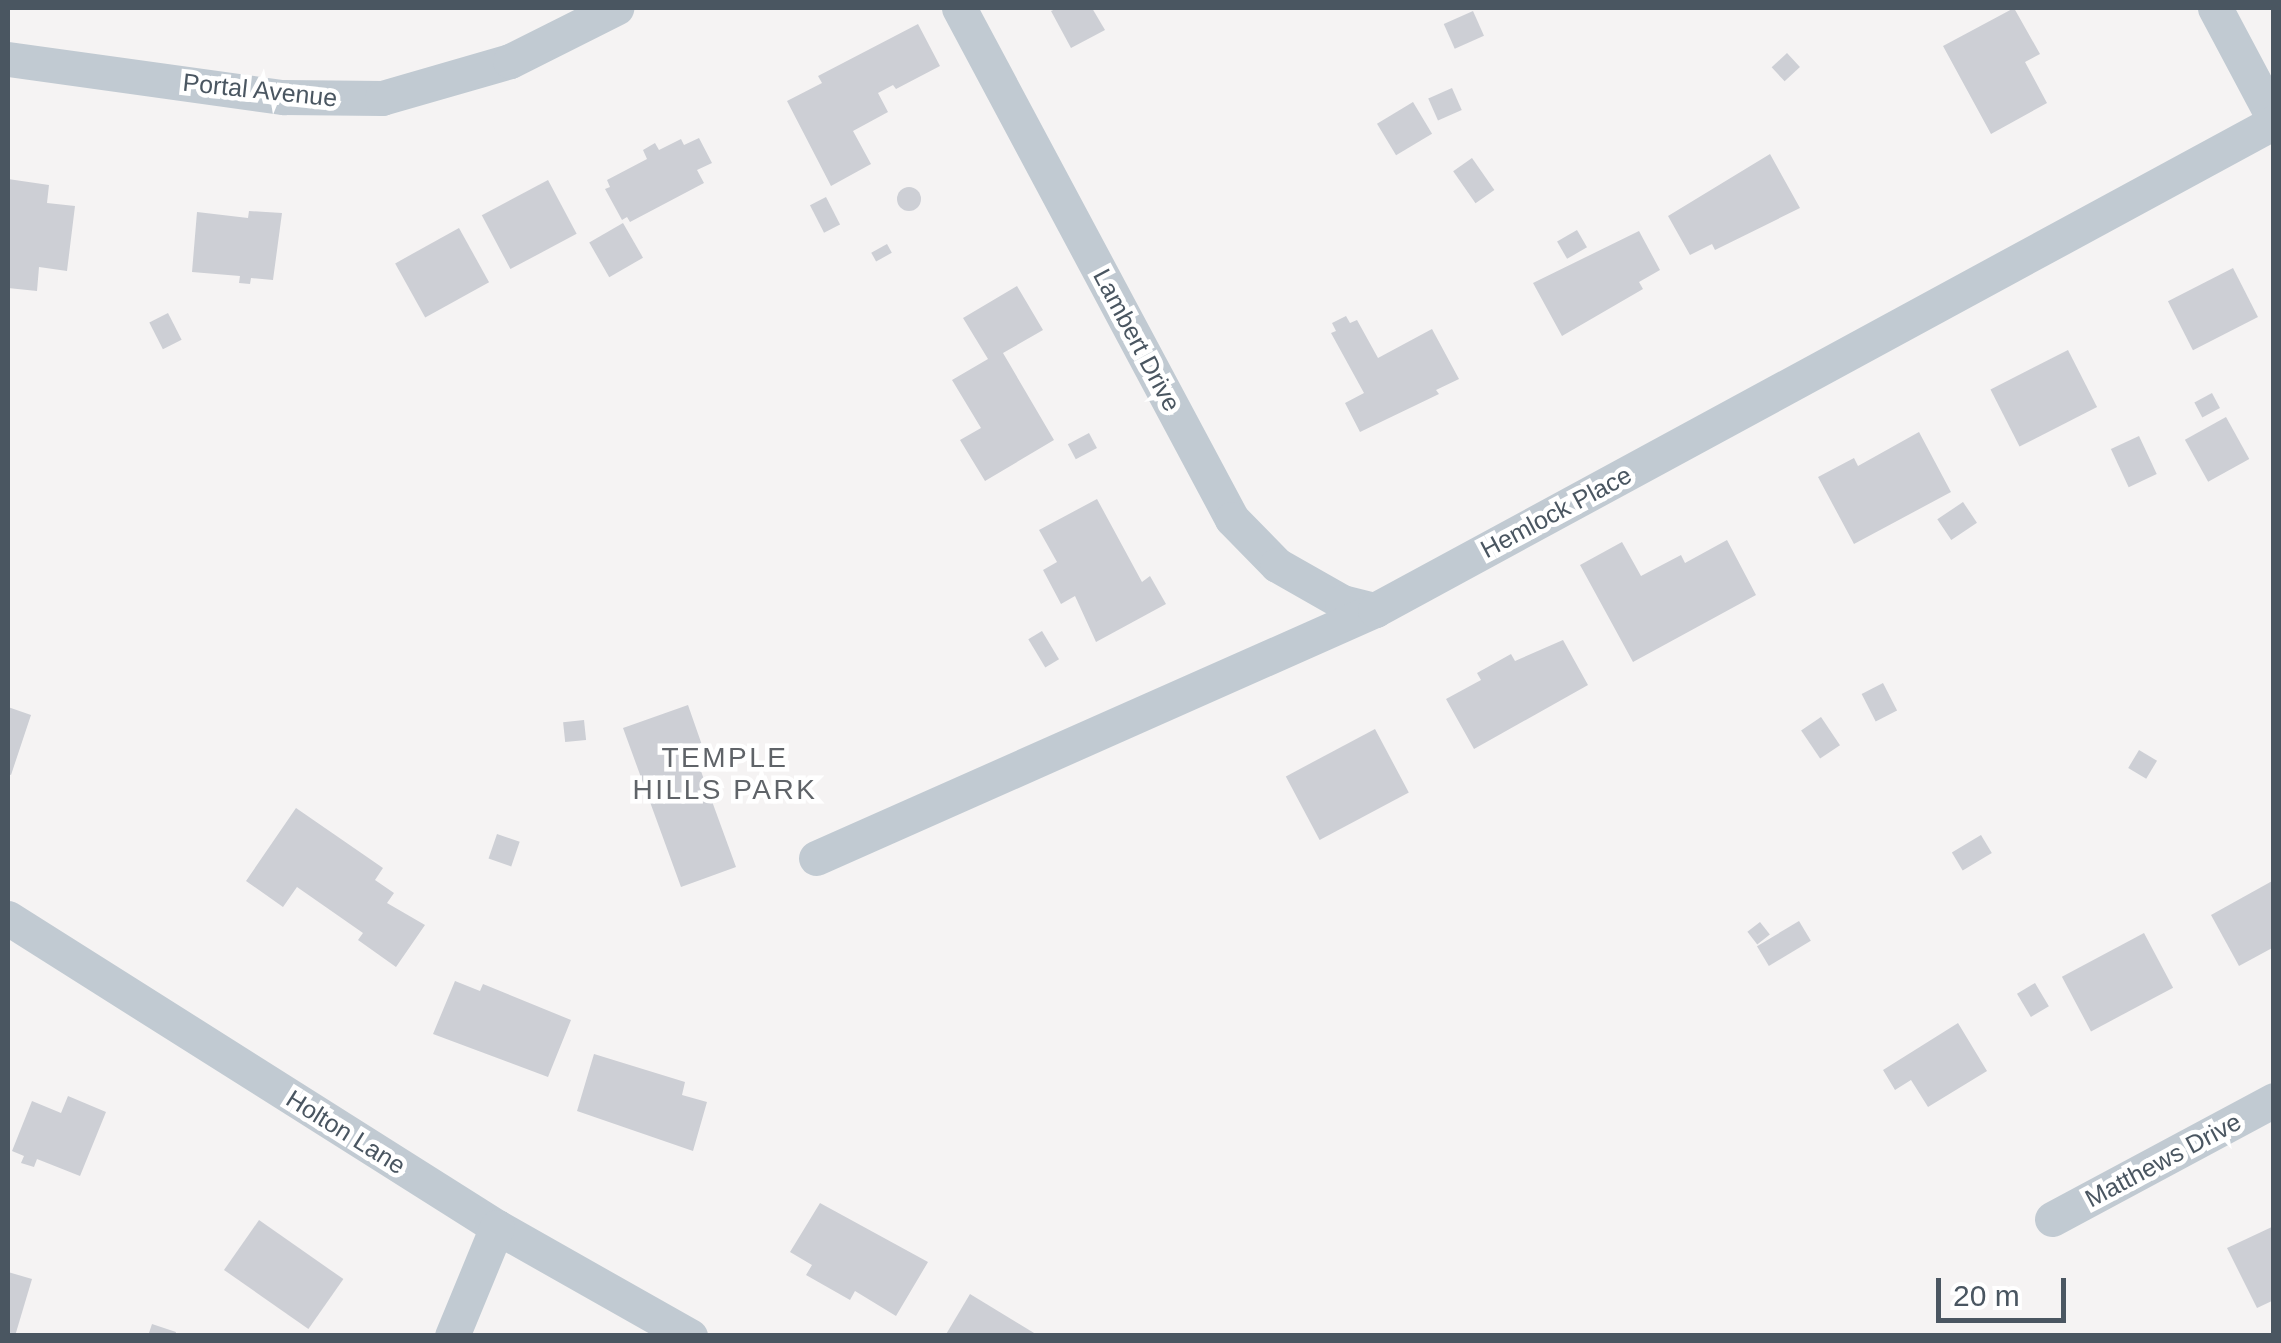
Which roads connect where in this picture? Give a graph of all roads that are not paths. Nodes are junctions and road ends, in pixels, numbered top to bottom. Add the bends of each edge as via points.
1 (616, 8) edge
2 (959, 8) edge
3 (2215, 8) edge
4 (8, 59) edge
5 (2274, 120) edge
6 (1375, 610) junction
7 (816, 858) dead end
8 (8, 918) edge
9 (2274, 1100) edge
10 (2052, 1219) dead end
11 (497, 1228) junction
12 (452, 1336) edge
13 (690, 1336) edge

1 - 4 street, Portal Avenue via 510,60 382,98 284,97
2 - 6 street, Lambert Drive via 1232,519 1276,565 1342,602
3 - 5 street
5 - 6 street, Hemlock Place
6 - 7 street, Hemlock Place
8 - 11 street, Holton Lane
9 - 10 street, Matthews Drive
11 - 12 street
11 - 13 street, Holton Lane

